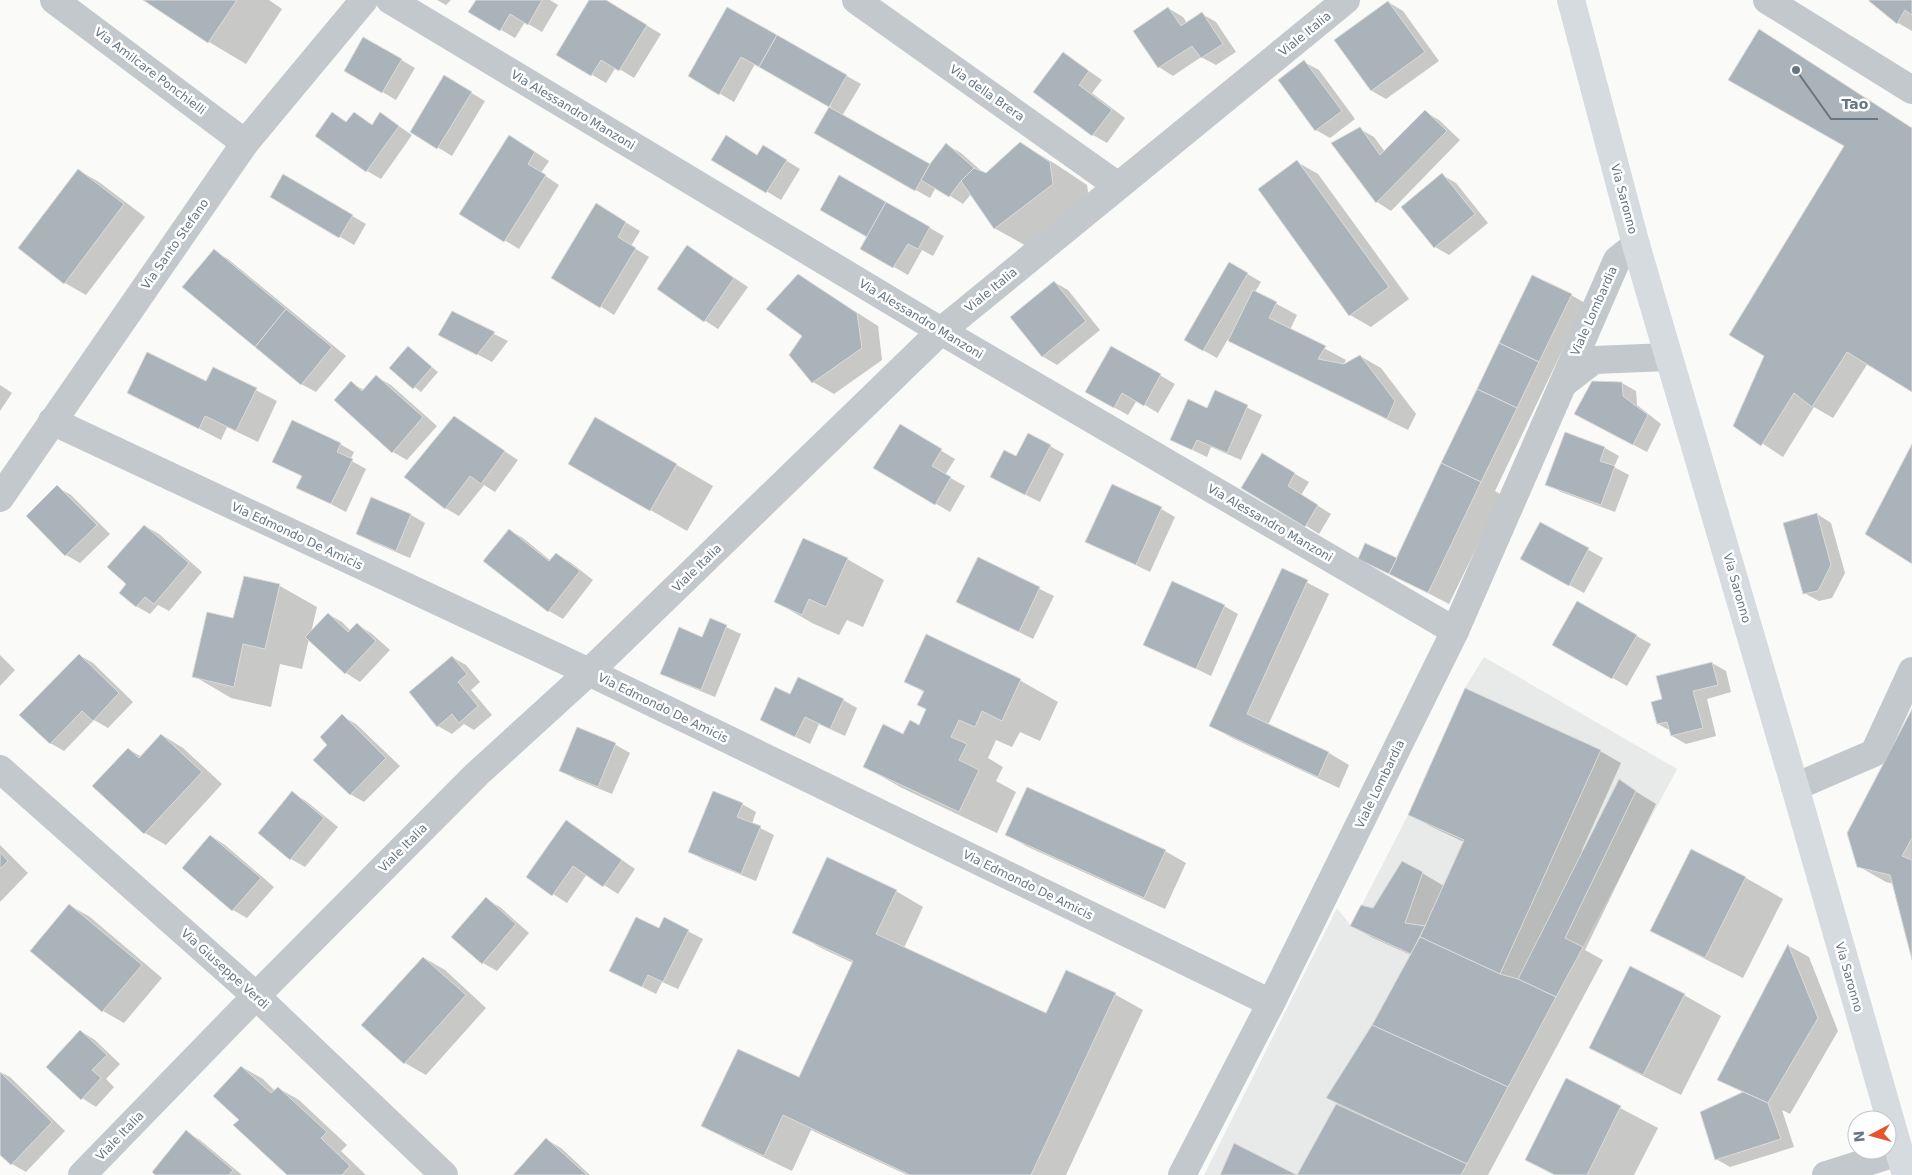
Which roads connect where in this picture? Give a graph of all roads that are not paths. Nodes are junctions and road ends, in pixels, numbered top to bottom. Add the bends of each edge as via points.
1 (54, 0) edge
2 (364, 0) edge
3 (390, 0) edge
4 (856, 0) edge
5 (1346, 0) edge
6 (1571, 0) edge
7 (1777, 2) edge
8 (1912, 90) edge
9 (245, 143) junction
10 (1118, 186) junction
11 (1636, 245) junction
12 (941, 332) junction
13 (1668, 357) junction
14 (1561, 385) junction
15 (52, 420) junction
16 (0, 498) edge
17 (1455, 631) junction
18 (589, 672) junction
19 (1912, 674) edge
20 (0, 769) edge
21 (1796, 787) junction
22 (256, 996) junction
23 (1271, 1003) junction
24 (1902, 1164) edge
25 (82, 1175) edge
26 (444, 1175) edge
27 (1182, 1175) edge
28 (1826, 1175) edge

1 - 9 street, Via Amilcare Ponchielli
2 - 9 street, Via Santo Stefano
3 - 12 street, Via Alessandro Manzoni
4 - 10 street, Via della Brera
5 - 10 street, Viale Italia
6 - 11 main road, Via Saronno
7 - 8 street
9 - 15 street, Via Santo Stefano
10 - 12 street, Viale Italia
11 - 13 main road, Via Saronno
11 - 14 street, Viale Lombardia via 1616,260
12 - 17 street, Via Alessandro Manzoni
12 - 18 street, Viale Italia
13 - 14 street, Viale Lombardia via 1594,360
13 - 21 main road, Via Saronno
14 - 17 street, Viale Lombardia
15 - 16 street, Via Santo Stefano
15 - 18 street, Via Edmondo De Amicis
17 - 23 street, Viale Lombardia
18 - 22 street, Viale Italia via 477,774
18 - 23 street, Via Edmondo De Amicis
19 - 21 street via 1874,753
20 - 22 street, Via Giuseppe Verdi
21 - 24 main road, Via Saronno
22 - 25 street, Viale Italia
22 - 26 street, Via Giuseppe Verdi
23 - 27 street, Viale Lombardia
24 - 28 street

